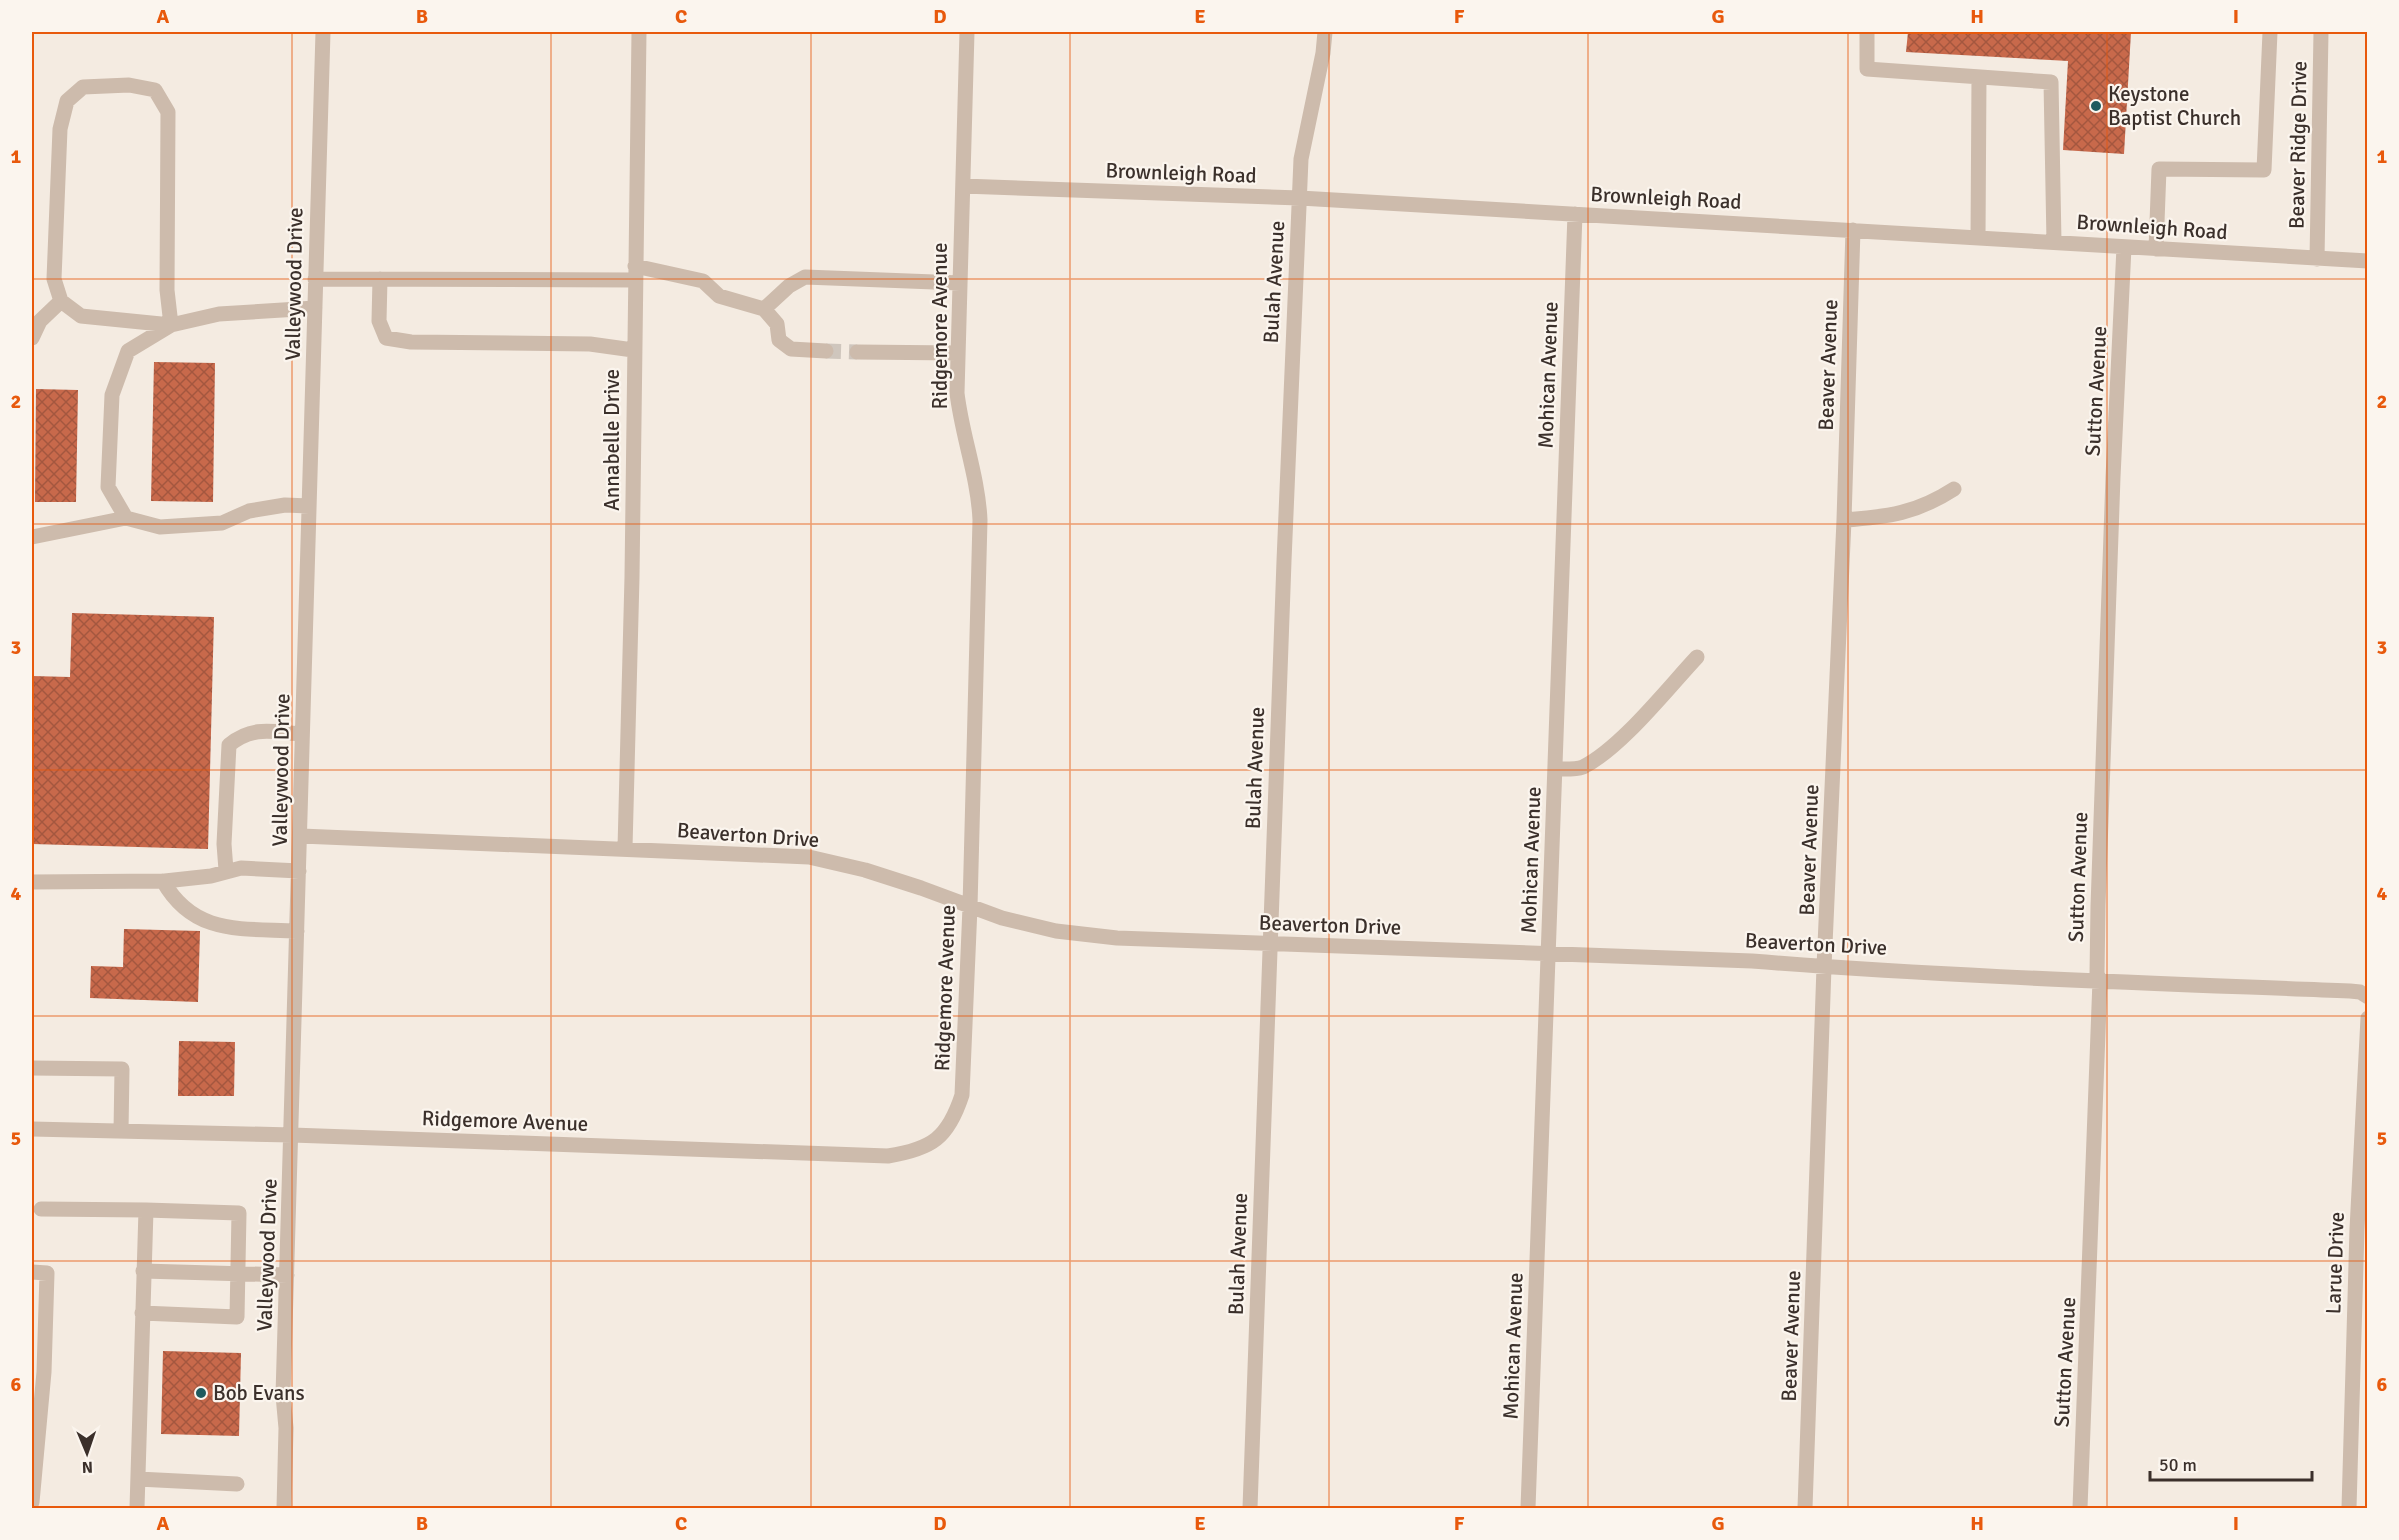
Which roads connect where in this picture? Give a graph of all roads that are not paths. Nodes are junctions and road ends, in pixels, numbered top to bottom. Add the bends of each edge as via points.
1 (323, 32) edge
2 (639, 32) edge
3 (967, 32) edge
4 (1325, 32) edge
5 (1867, 32) edge
6 (2270, 32) edge
7 (2321, 32) edge
8 (1979, 77) junction
9 (963, 186) junction
10 (1299, 198) junction
11 (1575, 214) junction
12 (1853, 230) junction
13 (1978, 238) junction
14 (2054, 243) junction
15 (2124, 247) junction
16 (2156, 249) junction
17 (2317, 259) junction
18 (2367, 261) edge
19 (635, 273) junction
20 (315, 279) junction
21 (380, 279) junction
22 (960, 283) junction
23 (61, 300) junction
24 (315, 308) junction
25 (764, 309) junction
26 (171, 325) junction
27 (32, 338) edge
28 (633, 350) junction
29 (826, 351) tunnel mouth
30 (857, 352) tunnel mouth
31 (958, 353) junction
32 (1954, 489) dead end
33 (309, 506) junction
34 (126, 518) junction
35 (1845, 520) junction
36 (32, 537) edge
37 (1697, 657) dead end
38 (302, 734) junction
39 (1555, 769) junction
40 (301, 836) junction
41 (625, 848) junction
42 (226, 870) junction
43 (299, 871) junction
44 (163, 881) junction
45 (32, 882) edge
46 (970, 907) junction
47 (297, 931) junction
48 (1270, 945) junction
49 (1548, 955) junction
50 (1824, 967) junction
51 (2100, 980) junction
52 (2367, 997) edge
53 (2367, 1018) edge
54 (32, 1068) edge
55 (32, 1129) edge
56 (121, 1131) junction
57 (292, 1135) junction
58 (40, 1209) dead end
59 (146, 1210) junction
60 (143, 1271) junction
61 (32, 1272) edge
62 (239, 1274) junction
63 (287, 1275) junction
64 (142, 1313) junction
65 (138, 1479) junction
66 (237, 1484) dead end
67 (32, 1502) edge
68 (137, 1509) edge
69 (284, 1509) edge
70 (1250, 1509) edge
71 (1528, 1509) edge
72 (1805, 1509) edge
73 (2080, 1509) edge
74 (2349, 1509) edge

1 - 20 street, Valleywood Drive
2 - 19 street, Annabelle Drive
3 - 9 street, Ridgemore Avenue
4 - 10 street, Bulah Avenue via 1301,159
5 - 8 street via 1867,69
6 - 16 street via 2264,170 2159,169
7 - 17 street, Beaver Ridge Drive
8 - 13 street
8 - 14 street via 2051,82
9 - 10 street, Brownleigh Road
9 - 22 street, Ridgemore Avenue
10 - 11 street, Brownleigh Road
10 - 48 street, Bulah Avenue
11 - 12 street, Brownleigh Road
11 - 39 street, Mohican Avenue
12 - 13 street, Brownleigh Road
12 - 35 street, Beaver Avenue
13 - 14 street, Brownleigh Road
14 - 15 street, Brownleigh Road
15 - 16 street, Brownleigh Road
15 - 51 street, Sutton Avenue via 2098,894
16 - 17 street, Brownleigh Road
17 - 18 street, Brownleigh Road
19 - 21 street
19 - 25 street via 703,281 719,296
19 - 28 street, Annabelle Drive
20 - 21 street
20 - 24 street, Valleywood Drive
21 - 28 street via 379,321 386,338 411,342 590,344
22 - 25 street via 805,277
22 - 31 street, Ridgemore Avenue
23 - 26 street via 81,316
23 - 26 street via 54,279 60,129 68,101 83,87 129,85 155,90 168,112 167,290
23 - 27 street via 40,321
24 - 26 street via 219,314
24 - 33 street, Valleywood Drive
25 - 29 street via 777,324 779,340 791,349
26 - 34 street via 128,351 112,394 108,487
28 - 41 street, Annabelle Drive
30 - 31 street
31 - 46 street, Ridgemore Avenue via 960,422 977,484 980,520
32 - 35 street via 1932,504 1889,517
33 - 34 street via 249,511 222,523 160,527
33 - 38 street, Valleywood Drive
34 - 36 street
35 - 50 street, Beaver Avenue
37 - 39 street via 1602,754 1580,768
38 - 40 street, Valleywood Drive
38 - 42 street via 260,731 241,735 229,745
39 - 49 street, Mohican Avenue
40 - 41 street, Beaverton Drive
40 - 43 street, Valleywood Drive
41 - 46 street, Beaverton Drive via 809,857 876,874
42 - 43 street
42 - 44 street
43 - 47 street, Valleywood Drive
44 - 45 street
44 - 47 street via 188,913 208,923
46 - 48 street, Beaverton Drive via 1056,931 1117,938
46 - 57 street, Ridgemore Avenue via 962,1095 955,1117 943,1134 909,1153 888,1156
47 - 57 street, Valleywood Drive
48 - 49 street, Beaverton Drive
48 - 70 street, Bulah Avenue
49 - 50 street, Beaverton Drive
49 - 71 street, Mohican Avenue
50 - 51 street, Beaverton Drive
50 - 72 street, Beaver Avenue
51 - 52 street, Beaverton Drive via 2360,992
51 - 73 street, Sutton Avenue
53 - 74 street, Larue Drive
54 - 56 street via 122,1069
55 - 56 street, Ridgemore Avenue
56 - 57 street, Ridgemore Avenue
57 - 63 street, Valleywood Drive
58 - 59 street
59 - 60 street
59 - 62 street via 239,1213
60 - 62 street
60 - 64 street
61 - 67 street via 48,1273
62 - 63 street
62 - 64 street via 237,1317
63 - 69 street, Valleywood Drive
64 - 65 street
65 - 66 street
65 - 68 street

